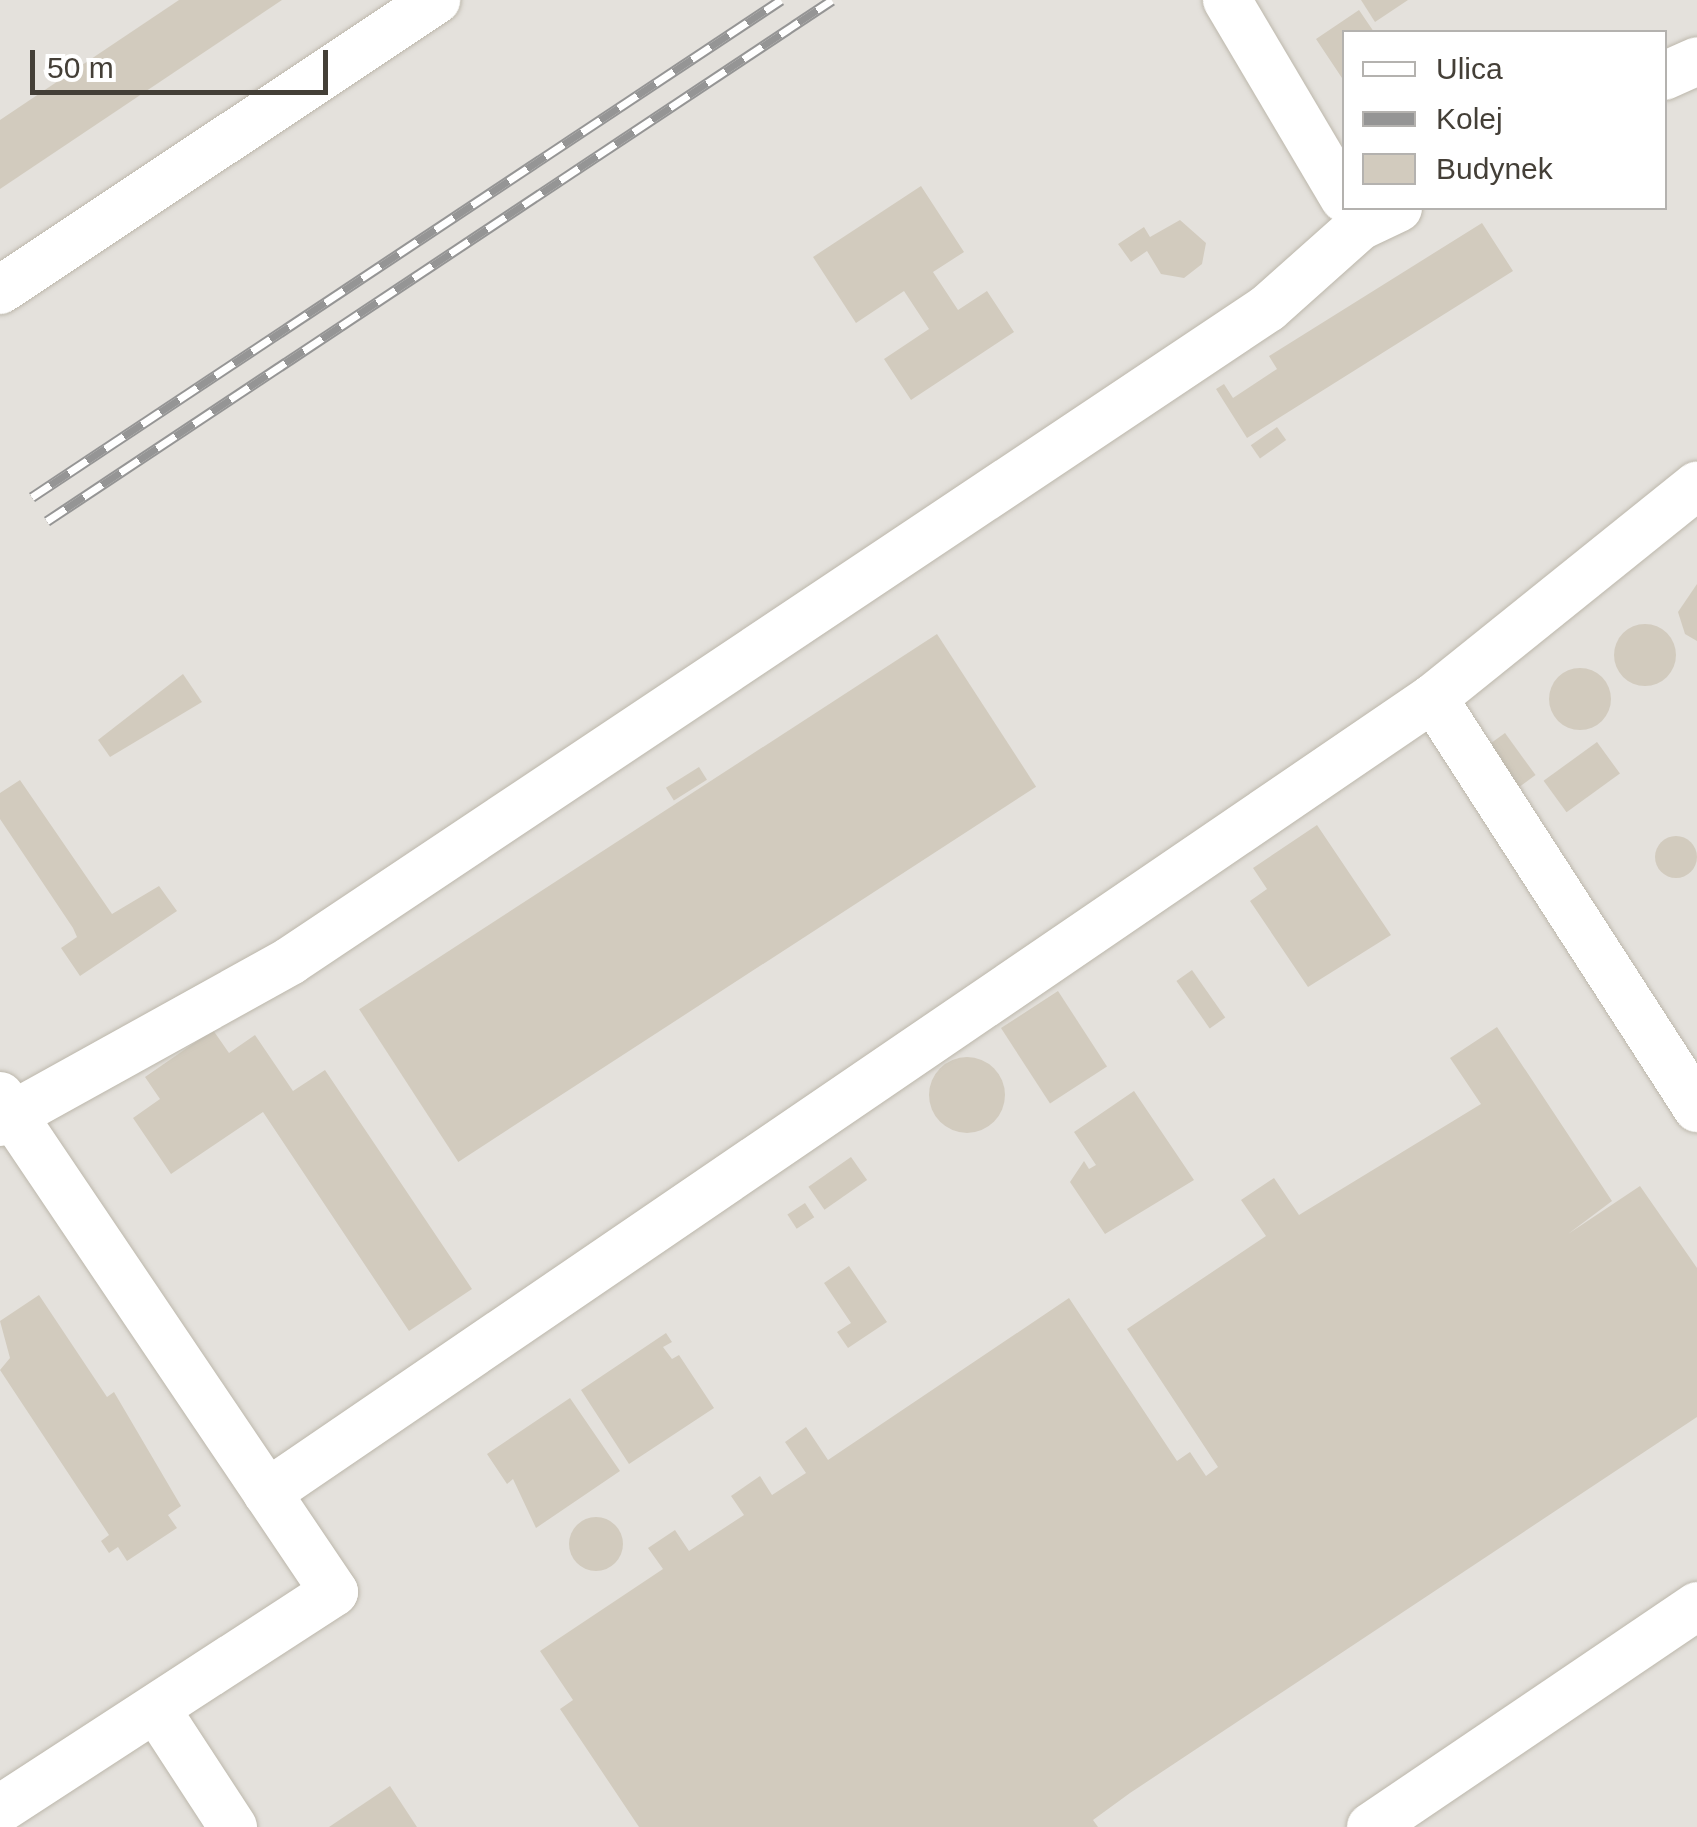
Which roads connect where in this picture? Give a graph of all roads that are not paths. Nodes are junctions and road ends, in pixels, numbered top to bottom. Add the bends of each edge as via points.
1 (436, 0) edge
2 (1227, 0) edge
3 (1697, 60) edge
4 (1667, 75) edge
5 (1342, 178) edge
6 (1363, 210) edge
7 (0, 290) edge
8 (1697, 486) edge
9 (1432, 698) junction
10 (1697, 1108) edge
11 (4, 1110) edge
12 (267, 1493) junction
13 (1697, 1606) edge
14 (156, 1710) junction
15 (0, 1810) edge
16 (233, 1827) edge
17 (1370, 1827) edge

1 - 7 lane
2 - 5 lane
3 - 4 lane
6 - 11 lane via 1268,308 306,950
8 - 9 lane
9 - 10 lane
9 - 12 lane
11 - 12 lane
12 - 14 lane via 334,1592
13 - 17 lane
14 - 15 lane
14 - 16 lane

